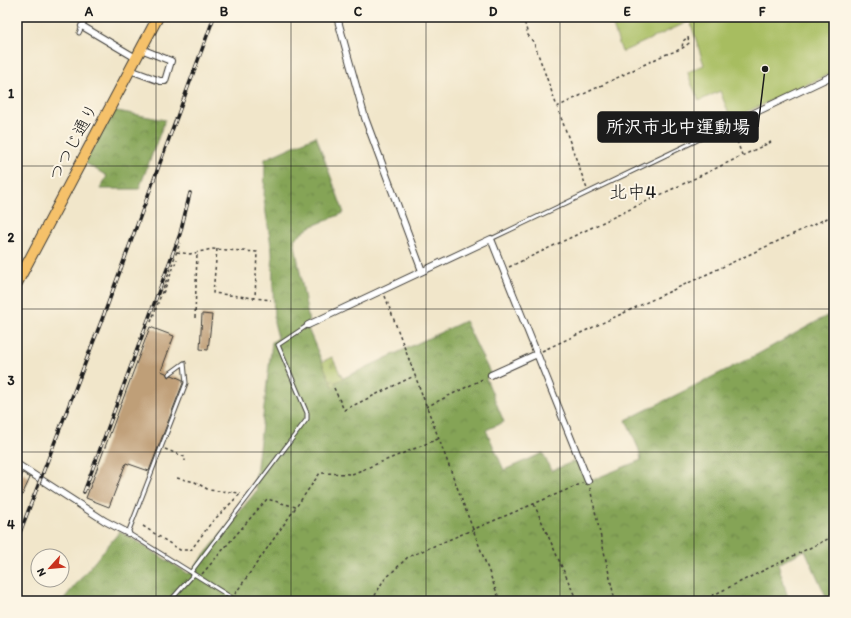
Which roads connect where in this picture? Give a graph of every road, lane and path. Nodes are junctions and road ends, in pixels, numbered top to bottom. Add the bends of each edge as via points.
1 (158, 17) edge
2 (337, 17) edge
3 (523, 17) edge
4 (84, 23) joint
5 (79, 32) dead end
6 (682, 48) junction
7 (141, 49) junction
8 (136, 58) junction
9 (130, 70) junction
10 (834, 75) edge
11 (557, 107) junction
12 (731, 124) junction
13 (771, 142) dead end
14 (742, 155) junction
15 (588, 192) junction
16 (834, 215) edge
17 (491, 239) junction
18 (180, 243) dead end
19 (217, 249) junction
20 (177, 252) junction
21 (197, 252) junction
22 (177, 259) dead end
23 (503, 270) junction
24 (422, 271) junction
25 (17, 283) edge
26 (383, 290) junction
27 (255, 298) junction
28 (271, 300) dead end
29 (195, 318) dead end
30 (308, 325) joint
31 (537, 354) junction
32 (169, 374) dead end
33 (492, 375) joint
34 (414, 376) junction
35 (334, 388) dead end
36 (426, 408) junction
37 (438, 439) junction
38 (162, 448) junction
39 (185, 461) dead end
40 (20, 466) edge
41 (17, 478) edge
42 (177, 478) dead end
43 (588, 481) junction
44 (534, 504) junction
45 (296, 507) junction
46 (143, 526) dead end
47 (473, 530) junction
48 (128, 533) junction
49 (834, 536) edge
50 (192, 573) junction
51 (199, 577) junction
52 (232, 598) junction
53 (170, 601) edge
54 (237, 601) edge
55 (372, 601) edge
56 (500, 601) edge
57 (577, 601) edge
58 (615, 601) edge
59 (702, 601) edge

1 - 7 main road, つつじ通り
2 - 24 street via 365,118
3 - 11 path
4 - 5 lane
4 - 8 street
6 - 6 path via 689,43 688,37 683,41
6 - 11 path
7 - 8 main road, つつじ通り
7 - 9 street via 171,61 165,81
8 - 9 main road, つつじ通り
9 - 25 main road, つつじ通り
10 - 12 street
11 - 15 path
12 - 14 path
12 - 15 lane
13 - 14 path
14 - 23 path
15 - 17 lane
16 - 31 path
17 - 23 street
17 - 24 street
18 - 20 path
19 - 21 path
19 - 27 path via 257,252
19 - 27 path via 213,293
20 - 21 path
20 - 22 path via 151,322
21 - 29 path
23 - 31 street
24 - 26 street
26 - 30 street
26 - 34 path
27 - 28 path
30 - 50 lane via 278,345 307,413 307,419
31 - 33 street
31 - 43 street
32 - 38 lane via 184,362 186,383
33 - 36 path
34 - 35 path via 344,410
34 - 36 path
36 - 37 path
37 - 45 path via 352,474 320,473
37 - 47 path
38 - 39 path via 185,457
38 - 48 lane
40 - 41 lane
40 - 48 street
42 - 46 path via 195,482 209,490 241,493 215,518 191,550 180,550
43 - 44 path
43 - 58 path
44 - 47 path
44 - 57 path
45 - 51 path via 267,499
45 - 52 path
47 - 55 path via 408,557 384,581
47 - 56 path
48 - 50 lane
49 - 59 path
50 - 51 lane
50 - 53 lane
51 - 52 lane
52 - 54 lane

